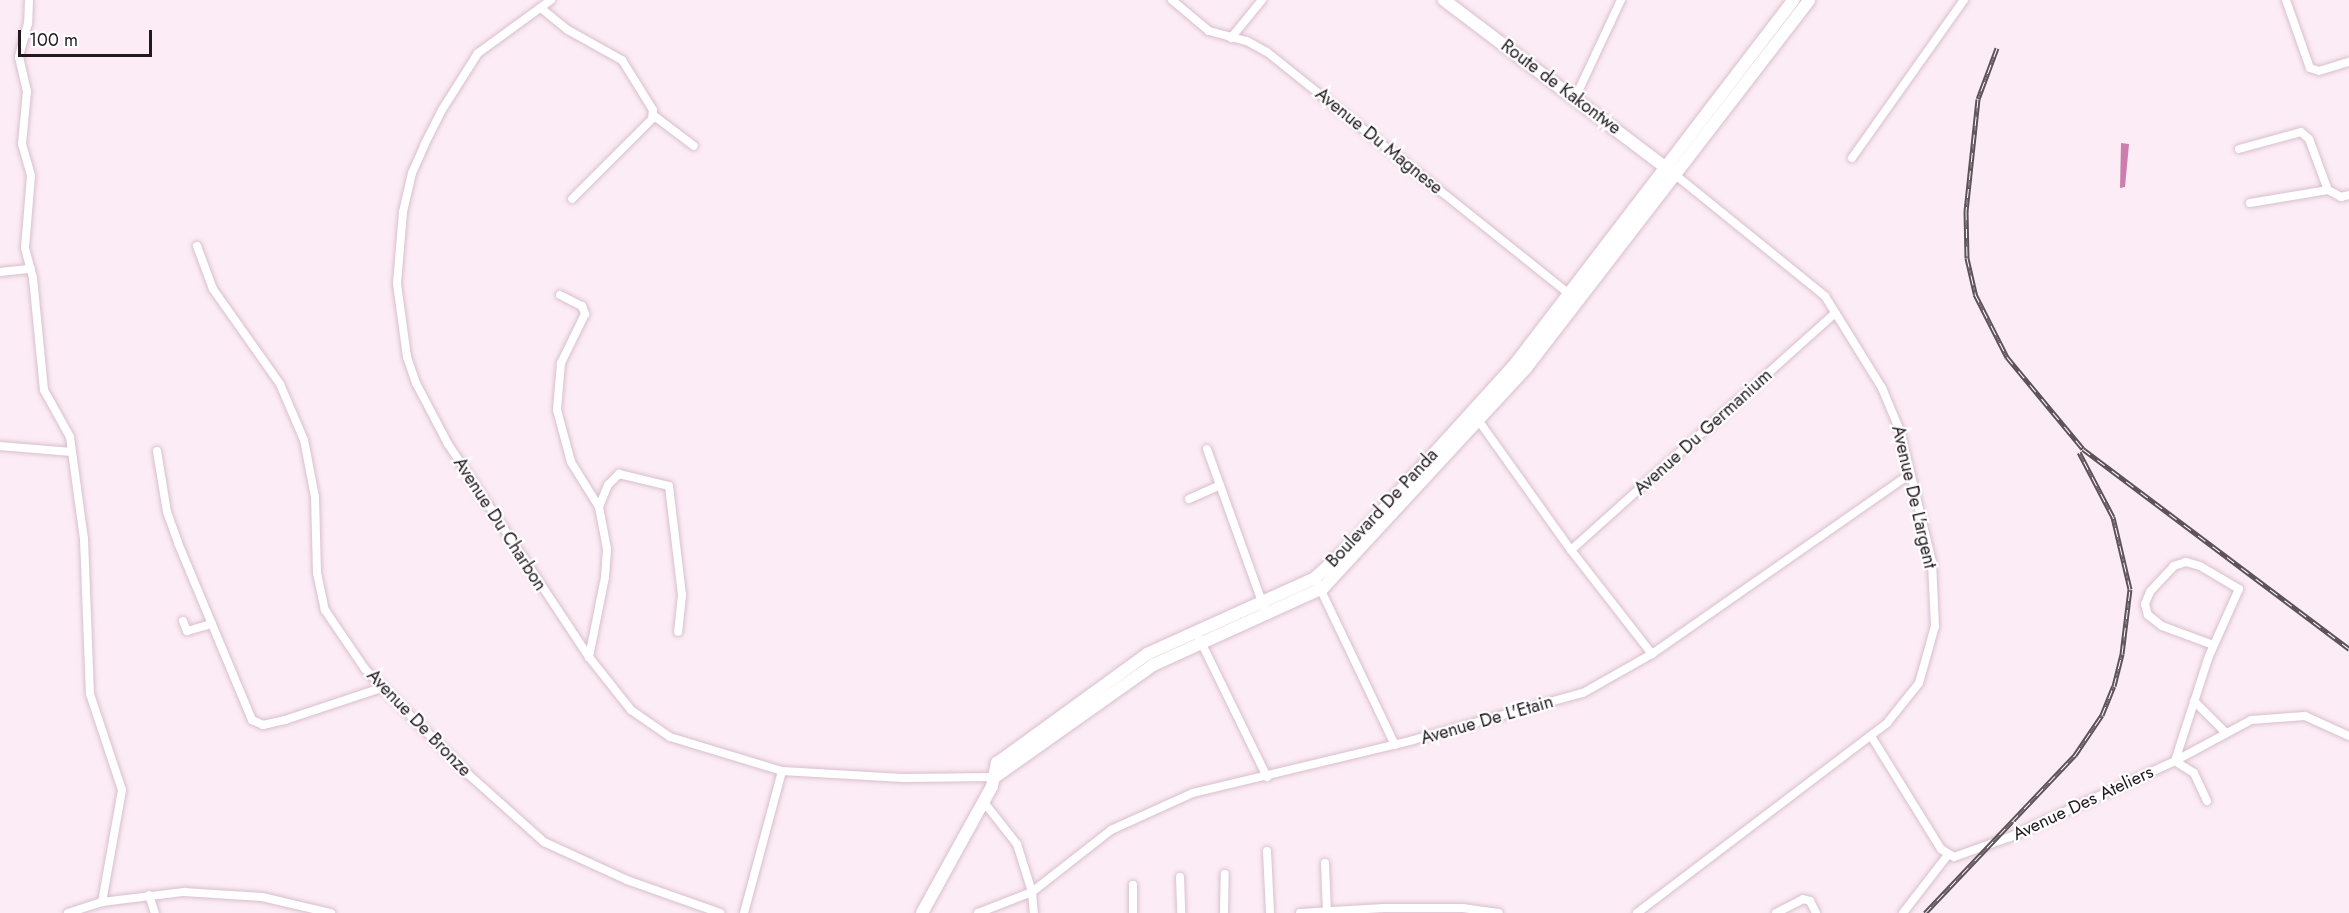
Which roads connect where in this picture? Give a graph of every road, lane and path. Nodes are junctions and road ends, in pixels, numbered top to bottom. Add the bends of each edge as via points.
1 (29, 0) edge
2 (551, 0) edge
3 (1172, 0) edge
4 (1262, 0) edge
5 (1444, 0) edge
6 (1621, 0) edge
7 (1794, 0) edge
8 (1809, 0) edge
9 (1964, 0) edge
10 (2286, 0) edge
11 (542, 9) junction
12 (1231, 38) junction
13 (2349, 62) edge
14 (1576, 96) junction
15 (653, 115) junction
16 (693, 146) dead end
17 (2239, 149) dead end
18 (1852, 158) dead end
19 (1672, 172) junction
20 (2328, 190) junction
21 (2349, 195) edge
22 (572, 199) dead end
23 (2250, 203) dead end
24 (197, 246) dead end
25 (31, 269) junction
26 (0, 272) edge
27 (560, 295) dead end
28 (1573, 297) junction
29 (1835, 313) junction
30 (1475, 416) junction
31 (0, 446) edge
32 (1207, 449) dead end
33 (157, 451) dead end
34 (71, 452) junction
35 (1910, 474) junction
36 (1218, 486) junction
37 (1189, 499) dead end
38 (599, 507) junction
39 (1571, 550) junction
40 (1319, 583) junction
41 (1263, 600) junction
42 (1267, 616) junction
43 (183, 621) dead end
44 (212, 624) junction
45 (1196, 630) junction
46 (678, 632) dead end
47 (1201, 642) junction
48 (2213, 645) junction
49 (1652, 654) junction
50 (589, 657) junction
51 (381, 688) junction
52 (1080, 700) junction
53 (2194, 701) junction
54 (1088, 710) junction
55 (1037, 733) junction
56 (2226, 733) junction
57 (1871, 736) junction
58 (2349, 736) edge
59 (1045, 743) junction
60 (1395, 745) junction
61 (2175, 761) junction
62 (782, 771) junction
63 (995, 777) junction
64 (1267, 777) junction
65 (983, 801) junction
66 (2207, 801) dead end
67 (1267, 851) dead end
68 (1947, 856) junction
69 (1325, 863) dead end
70 (1225, 874) dead end
71 (1180, 877) dead end
72 (1133, 885) dead end
73 (1032, 892) junction
74 (149, 895) junction
75 (102, 902) junction
76 (1326, 912) edge
77 (68, 913) edge
78 (154, 913) edge
79 (331, 913) edge
80 (720, 913) edge
81 (744, 913) edge
82 (922, 913) edge
83 (978, 913) edge
84 (1034, 913) edge
85 (1133, 913) edge
86 (1181, 913) edge
87 (1224, 913) edge
88 (1270, 913) edge
89 (1300, 913) edge
90 (1499, 913) edge
91 (1637, 913) edge
92 (1776, 913) edge
93 (1816, 913) edge
94 (1903, 913) edge

1 - 25 street via 19,57 27,91 22,144 31,176 25,233
2 - 11 street, Avenue Du Charbon
3 - 12 street, Avenue Du Magnese via 1209,31
4 - 12 street
5 - 14 street, Route de Kakontwe
6 - 14 street
7 - 19 street
8 - 19 street
9 - 18 street
10 - 13 street via 2310,68 2319,71
11 - 15 street via 568,30 622,60
11 - 50 street, Avenue Du Charbon via 478,54 442,110 412,173 403,212 397,284 407,357 429,410
12 - 28 street, Avenue Du Magnese via 1247,41 1267,52
14 - 19 street, Route de Kakontwe
15 - 16 street
15 - 22 street
17 - 20 street via 2301,132 2309,139
19 - 28 street, Boulevard De Panda
19 - 29 street, Avenue De L'argent via 1814,285
20 - 21 street via 2341,197
20 - 23 street
24 - 51 street, Avenue De Bronze via 213,289 280,384 293,411 312,468 317,573 325,610
25 - 26 street
25 - 34 street via 42,379 52,408 67,427
27 - 38 street via 579,304 585,314 561,363 557,410 571,462
28 - 30 street, Boulevard De Panda
29 - 35 street, Avenue De L'argent via 1882,388 1894,414
29 - 39 street, Avenue Du Germanium
30 - 39 street
30 - 40 street, Boulevard De Panda
31 - 34 street
32 - 36 street
33 - 44 street via 169,518
34 - 75 street via 86,557 90,694 122,790
35 - 49 street, Avenue De L'Etain
35 - 57 street, Avenue De L'argent via 1932,562 1934,638 1913,693
36 - 37 street
36 - 41 street
38 - 46 street via 608,485 619,474 669,486 682,595
38 - 50 street via 607,549
39 - 49 street
40 - 41 street, Boulevard De Panda
40 - 42 street, Boulevard De Panda
40 - 60 street
41 - 42 street
41 - 45 street, Boulevard De Panda
42 - 47 street, Boulevard De Panda
43 - 44 street via 187,631
44 - 51 street via 248,715 258,724 285,720
45 - 47 street
45 - 52 street, Boulevard De Panda via 1147,654
47 - 54 street, Boulevard De Panda via 1154,665
47 - 64 street
48 - 48 street via 2239,589 2200,566 2186,562 2174,566 2151,592 2145,604 2148,615 2162,626
48 - 53 street
49 - 60 street, Avenue De L'Etain via 1582,693
50 - 62 street, Avenue Du Charbon via 631,710 670,737
51 - 80 street, Avenue De Bronze via 544,842 627,880
52 - 54 street
52 - 55 street, Boulevard De Panda
53 - 56 street
53 - 61 street
54 - 59 street, Boulevard De Panda
55 - 59 street
55 - 63 street, Boulevard De Panda via 997,763
56 - 58 street, Avenue Des Ateliers via 2251,720 2305,716
56 - 61 street, Avenue Des Ateliers
57 - 68 street
57 - 91 street, Avenue De L'argent
59 - 63 street, Boulevard De Panda
60 - 64 street, Avenue De L'Etain
61 - 66 street via 2194,773
61 - 68 street, Avenue Des Ateliers via 1986,848
62 - 63 street, Avenue Du Charbon via 903,778
62 - 81 street
63 - 65 street, Boulevard De Panda
64 - 73 street, Avenue De L'Etain via 1193,793 1151,809 1111,830
65 - 73 street via 1017,844
65 - 82 street, Boulevard De Panda
67 - 88 street
68 - 94 street
69 - 76 street
70 - 87 street
71 - 86 street
72 - 85 street
73 - 83 street, Avenue De L'Etain
73 - 84 street
74 - 75 street
74 - 78 street
74 - 79 street via 206,892 262,897
75 - 77 street
76 - 89 street
76 - 90 street via 1463,908
92 - 93 street via 1803,899 1810,901

